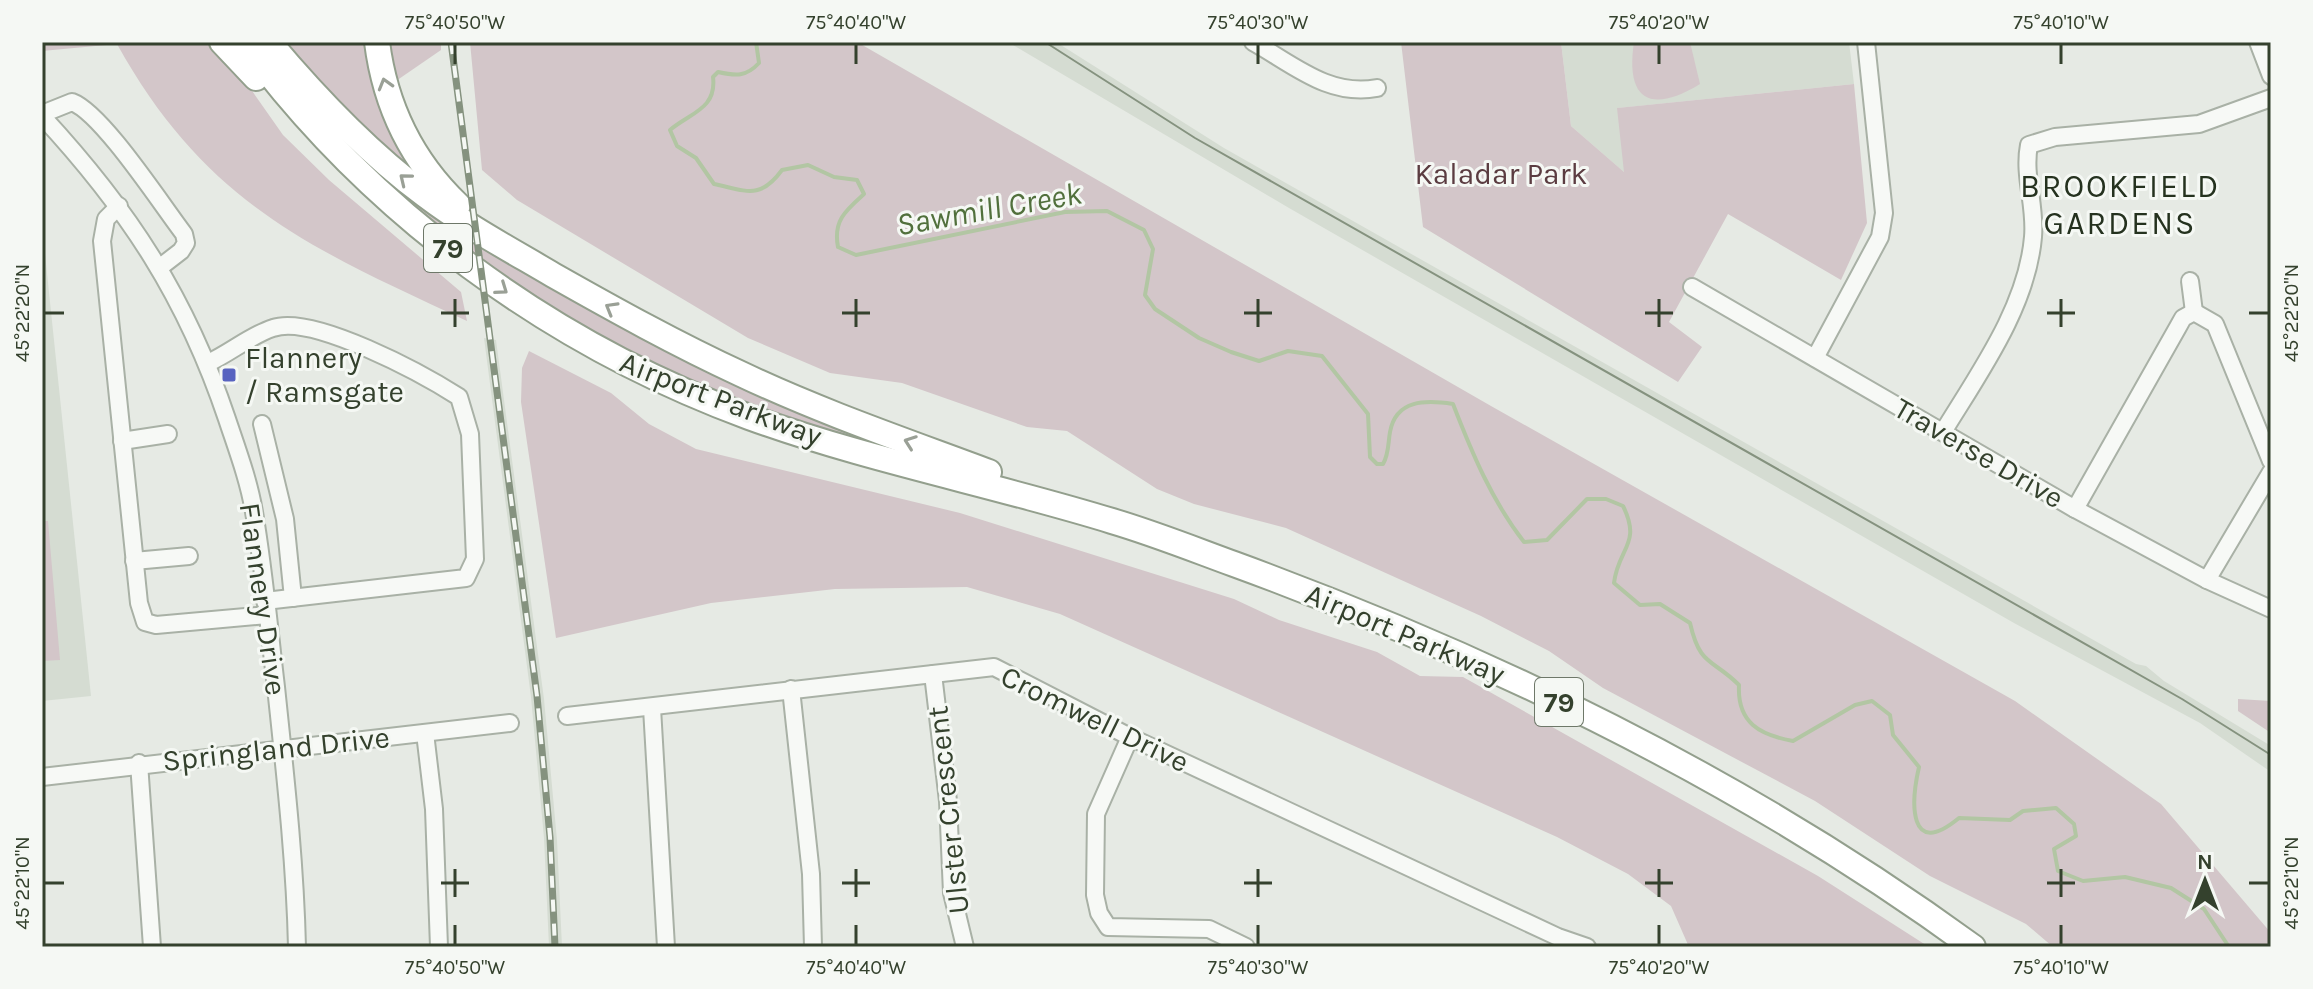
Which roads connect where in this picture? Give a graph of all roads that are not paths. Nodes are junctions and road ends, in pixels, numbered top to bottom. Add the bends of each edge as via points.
1 (222, 42) edge
2 (245, 42) edge
3 (269, 42) edge
4 (377, 42) edge
5 (1253, 42) edge
6 (1866, 42) edge
7 (2258, 42) edge
8 (2271, 76) edge
9 (1377, 88) dead end
10 (2271, 98) edge
11 (42, 115) edge
12 (119, 206) junction
13 (405, 213) junction
14 (516, 253) junction
15 (159, 268) junction
16 (2190, 281) dead end
17 (1692, 287) dead end
18 (2194, 312) junction
19 (1815, 358) junction
20 (208, 363) junction
21 (262, 424) dead end
22 (1943, 432) junction
23 (168, 434) dead end
24 (122, 441) junction
25 (2271, 461) edge
26 (2271, 472) edge
27 (2075, 509) junction
28 (1113, 521) junction
29 (189, 556) dead end
30 (134, 561) junction
31 (2207, 580) junction
32 (293, 598) junction
33 (266, 608) junction
34 (2271, 609) edge
35 (933, 674) junction
36 (791, 689) junction
37 (652, 708) junction
38 (567, 716) dead end
39 (510, 723) dead end
40 (425, 733) junction
41 (1130, 737) junction
42 (282, 746) junction
43 (139, 763) junction
44 (42, 777) edge
45 (152, 947) edge
46 (297, 947) edge
47 (439, 947) edge
48 (666, 947) edge
49 (813, 947) edge
50 (965, 947) edge
51 (1246, 947) edge
52 (1587, 947) edge
53 (1973, 947) edge

1 - 13 highway via 343,164
2 - 13 highway, Airport Parkway / 79 via 294,102
14 -> 3 highway, Airport Parkway / 79 via 472,229 386,163
14 -> 4 highway via 447,195 414,151 391,105
5 - 9 street via 1337,90
6 - 19 street via 1884,213 1880,237
7 - 8 street
10 - 22 street via 2199,124 2055,137 2029,145 2025,165 2034,235 2022,290
11 - 12 street, Flannery Drive
11 - 15 street, Flannery Drive via 72,102 86,107 134,167 184,234 181,251
12 - 15 street, Flannery Drive
12 - 24 street via 106,219 102,241
13 -> 28 highway, Airport Parkway / 79 via 554,323 686,392 788,430
28 -> 14 highway, Airport Parkway / 79 via 742,375 644,327
15 - 20 street, Flannery Drive
16 - 18 street
17 - 19 street, Traverse Drive
18 - 25 street via 2215,324
18 - 27 street via 2183,318
19 - 22 street, Traverse Drive
20 - 32 street via 273,328 298,325 320,328 459,397 470,434 475,559 471,573 454,580
20 - 33 street, Flannery Drive via 254,510
21 - 32 street, Flannery Drive via 285,519
22 - 27 street, Traverse Drive
23 - 24 street
24 - 30 street
26 - 31 street
27 - 31 street, Traverse Drive
28 - 53 highway, Airport Parkway / 79 via 1315,594 1597,719 1802,832
29 - 30 street
30 - 33 street via 145,622 156,625
31 - 34 street, Traverse Drive
32 - 33 street
33 - 42 street, Flannery Drive
35 - 36 street, Cromwell Drive
35 - 41 street, Cromwell Drive via 994,667
35 - 50 street, Ulster Crescent via 952,893
36 - 37 street, Cromwell Drive
36 - 49 street via 811,874
37 - 38 street, Cromwell Drive
37 - 48 street
39 - 40 street, Springland Drive
40 - 42 street, Springland Drive
40 - 47 street via 434,809
41 - 51 street via 1096,814 1099,913 1108,927 1209,929
41 - 52 street, Cromwell Drive
42 - 43 street, Springland Drive
42 - 46 street, Flannery Drive
43 - 44 street, Springland Drive
43 - 45 street

